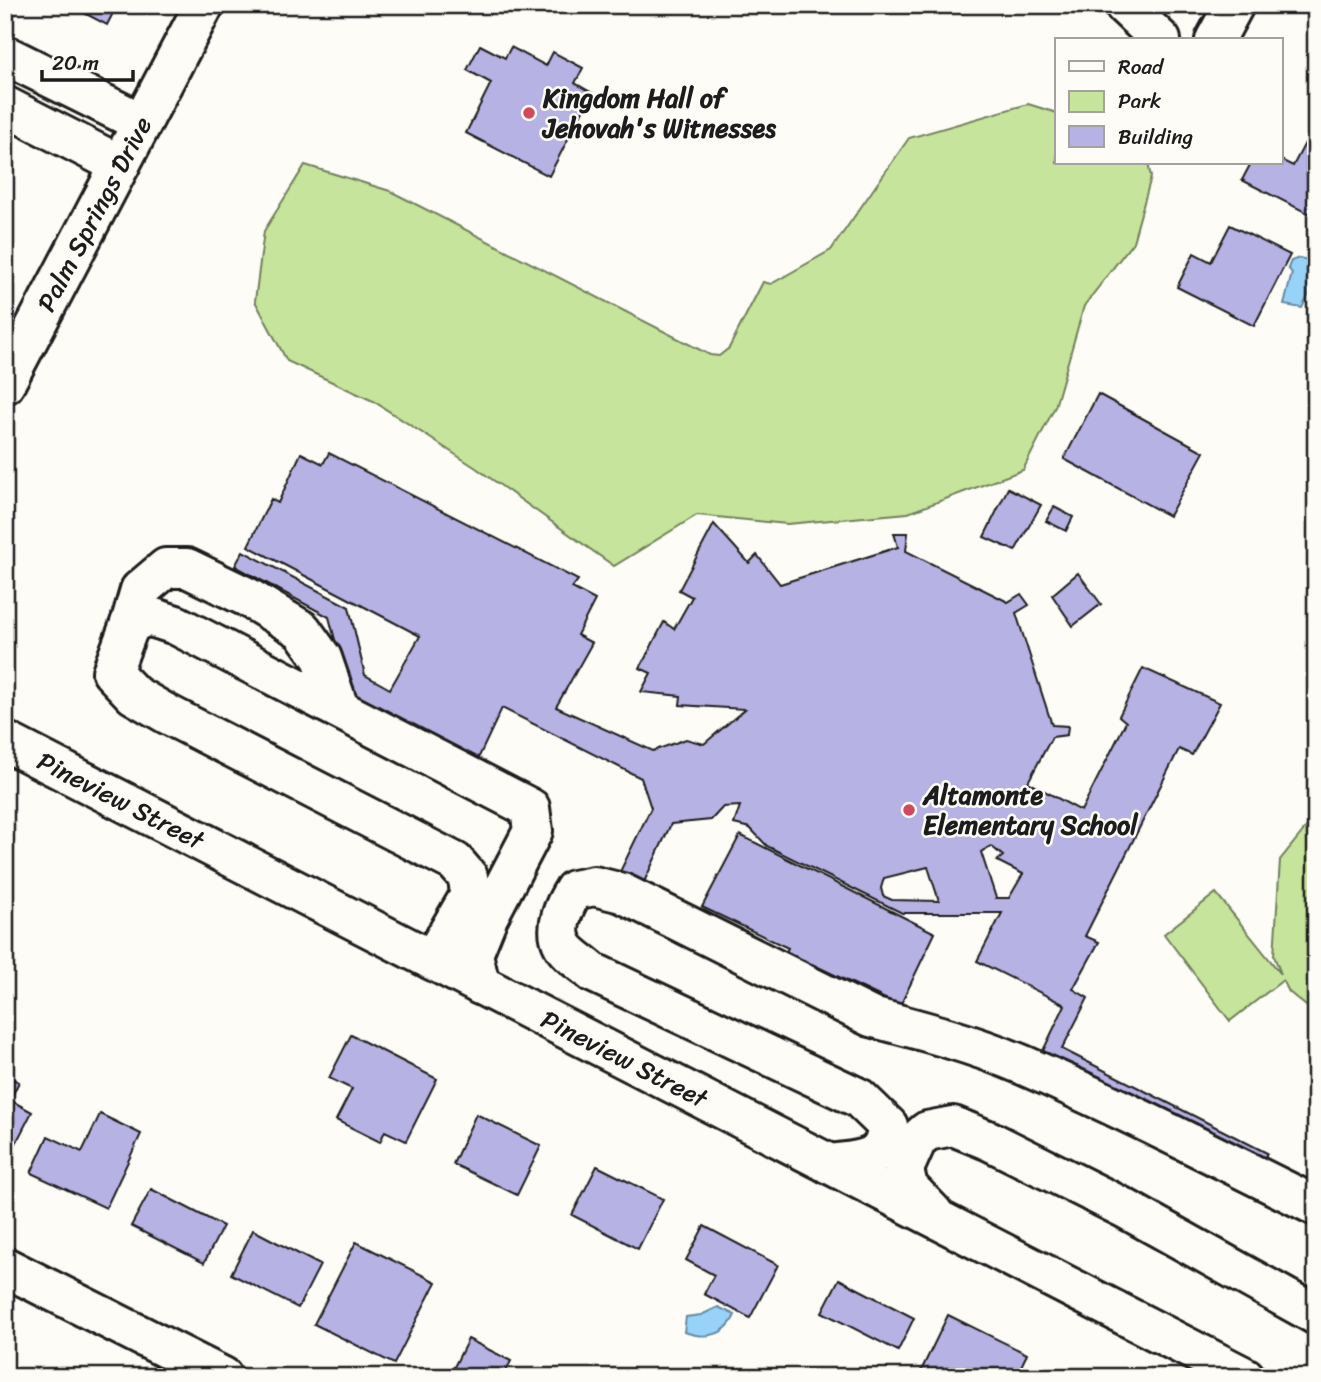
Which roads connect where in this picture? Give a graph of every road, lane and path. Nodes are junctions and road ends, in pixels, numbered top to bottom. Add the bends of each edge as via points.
1 (204, 5) edge
2 (1124, 5) edge
3 (1234, 5) edge
4 (1159, 38) edge
5 (1216, 38) edge
6 (5, 55) edge
7 (5, 106) edge
8 (142, 123) junction
9 (120, 165) junction
10 (5, 384) edge
11 (129, 628) junction
12 (339, 708) junction
13 (5, 741) edge
14 (432, 960) junction
15 (480, 985) junction
16 (829, 1164) junction
17 (1316, 1206) edge
18 (942, 1222) junction
19 (5, 1267) edge
20 (1316, 1315) edge
21 (223, 1377) edge
22 (1245, 1377) edge

1 - 8 street, Palm Springs Drive
2 - 4 street
3 - 5 street
6 - 8 street
7 - 9 street
8 - 9 street, Palm Springs Drive
9 - 10 street, Palm Springs Drive
11 - 12 street via 148,616 176,625
11 - 12 street via 140,590 166,568 187,568 302,629 322,658
11 - 14 street via 112,672 134,695 455,862 468,877 470,895
12 - 15 street via 530,808 533,831 474,954
13 - 14 street, Pineview Street
14 - 15 street, Pineview Street
15 - 16 street, Pineview Street
16 - 17 street via 870,1157 887,1138 888,1126 859,1098 592,972 562,944 564,905 574,890 594,886 622,893 871,1017 1021,1064
16 - 18 street, Pineview Street
18 - 20 street via 908,1186 904,1169 917,1140 927,1131 953,1126 1124,1208
18 - 22 street, Pineview Street
19 - 21 street

